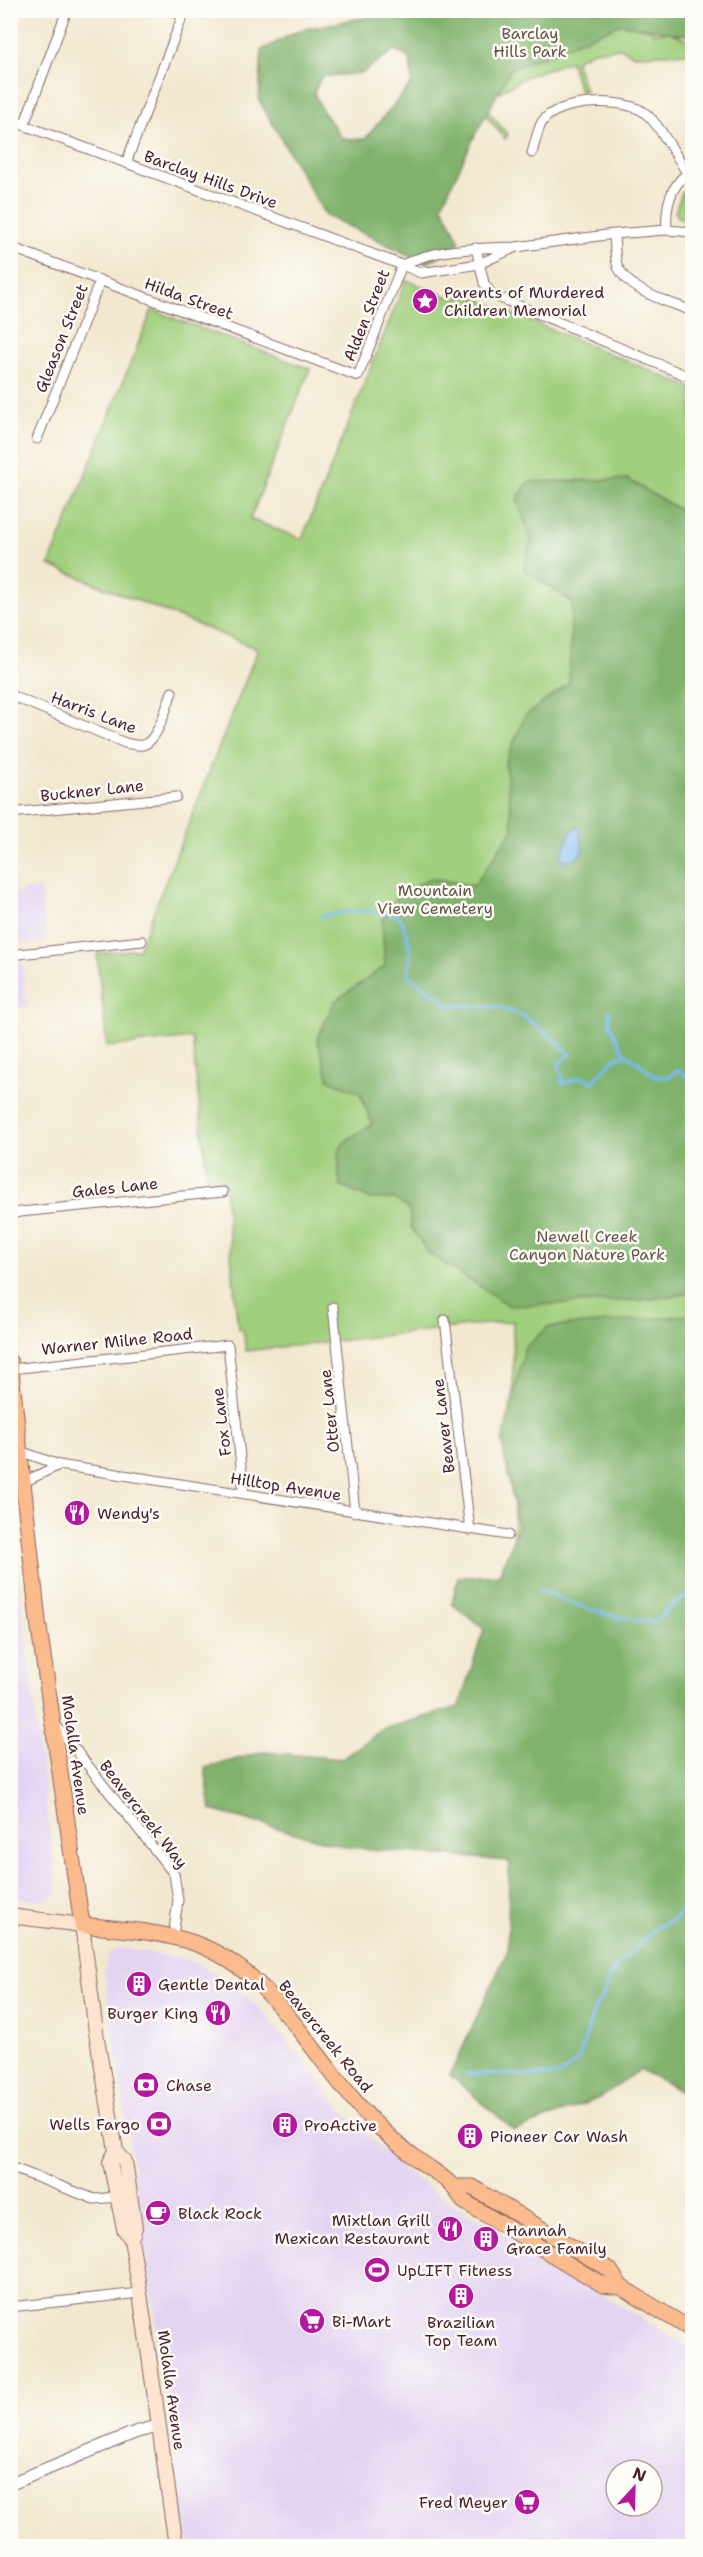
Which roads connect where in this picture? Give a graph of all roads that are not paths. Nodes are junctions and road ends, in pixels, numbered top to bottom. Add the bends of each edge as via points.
1 (67, 10) edge
2 (169, 10) edge
3 (184, 13) edge
4 (10, 120) edge
5 (24, 125) junction
6 (532, 153) dead end
7 (126, 163) junction
8 (690, 172) edge
9 (667, 230) junction
10 (693, 232) edge
11 (614, 234) junction
12 (10, 247) edge
13 (516, 247) junction
14 (476, 248) junction
15 (479, 264) junction
16 (402, 265) junction
17 (100, 281) junction
18 (693, 311) edge
19 (358, 376) joint
20 (693, 378) edge
21 (37, 439) dead end
22 (172, 692) dead end
23 (10, 695) edge
24 (176, 797) dead end
25 (10, 813) edge
26 (142, 941) dead end
27 (10, 955) edge
28 (223, 1192) dead end
29 (10, 1215) edge
30 (333, 1307) dead end
31 (446, 1320) dead end
32 (228, 1345) joint
33 (10, 1362) edge
34 (11, 1369) edge
35 (20, 1451) junction
36 (59, 1465) junction
37 (24, 1482) junction
38 (244, 1494) junction
39 (355, 1512) junction
40 (470, 1530) junction
41 (508, 1535) dead end
42 (53, 1722) junction
43 (10, 1916) edge
44 (82, 1925) junction
45 (173, 1937) junction
46 (116, 2151) junction
47 (10, 2167) edge
48 (456, 2187) junction
49 (118, 2198) junction
50 (507, 2228) junction
51 (130, 2239) junction
52 (582, 2254) junction
53 (621, 2287) junction
54 (140, 2293) junction
55 (10, 2307) edge
56 (693, 2330) edge
57 (159, 2426) junction
58 (10, 2484) edge
59 (177, 2547) edge

1 - 5 street
2 - 3 street
3 - 7 street
4 - 5 street, Barclay Hills Drive
5 - 7 street, Barclay Hills Drive
6 - 8 street via 542,123 557,110 618,102 636,107 650,117
7 - 16 street, Barclay Hills Drive
8 - 9 street via 668,201
9 - 10 street, Barclay Hills Drive
9 - 11 street, Barclay Hills Drive
11 - 13 street, Barclay Hills Drive
11 - 18 street via 616,260 625,278 641,290
12 - 17 street, Hilda Street
13 - 14 street, Barclay Hills Drive
13 - 15 street, Barclay Hills Drive
14 - 15 street
14 - 16 street, Barclay Hills Drive via 420,256
15 - 16 street, Barclay Hills Drive via 421,273
15 - 20 street via 491,294
16 - 19 street, Alden Street
17 - 19 street, Hilda Street
17 - 21 street, Gleason Street
22 - 23 street, Harris Lane via 155,735 151,741 138,745 124,743
24 - 25 street, Buckner Lane
26 - 27 street
28 - 29 street, Gales Lane
30 - 39 street, Otter Lane
31 - 40 street, Beaver Lane
32 - 34 street, Warner Milne Road
32 - 38 street, Fox Lane
33 - 34 main road, Molalla Avenue
34 - 35 main road, Molalla Avenue
35 - 36 street, Hilltop Avenue
35 - 37 main road, Molalla Avenue
36 - 37 street
36 - 38 street, Hilltop Avenue
37 - 42 main road, Molalla Avenue
38 - 39 street, Hilltop Avenue
39 - 40 street, Hilltop Avenue
40 - 41 street, Hilltop Avenue
42 - 44 main road, Molalla Avenue
42 - 45 street, Beavercreek Way via 171,1869 178,1900
43 - 44 main road, Beavercreek Road
44 - 45 main road, Beavercreek Road
44 - 46 main road, Molalla Avenue
45 - 48 main road, Beavercreek Road via 205,1947 246,1972 371,2118 402,2148
46 - 49 main road, Molalla Avenue via 110,2162
46 - 51 main road, Molalla Avenue via 125,2161 135,2228
47 - 49 street via 94,2199
48 - 50 main road, Beavercreek Road via 463,2201
48 - 52 main road, Beavercreek Road via 472,2187
49 - 51 main road, Molalla Avenue
50 - 52 main road via 534,2236 569,2256 578,2258
50 - 53 main road, Beavercreek Road via 603,2285
51 - 54 main road, Molalla Avenue
52 - 53 main road, Beavercreek Road via 610,2270
53 - 56 main road, Beavercreek Road
54 - 55 street
54 - 57 main road, Molalla Avenue
57 - 58 street
57 - 59 main road, Molalla Avenue

